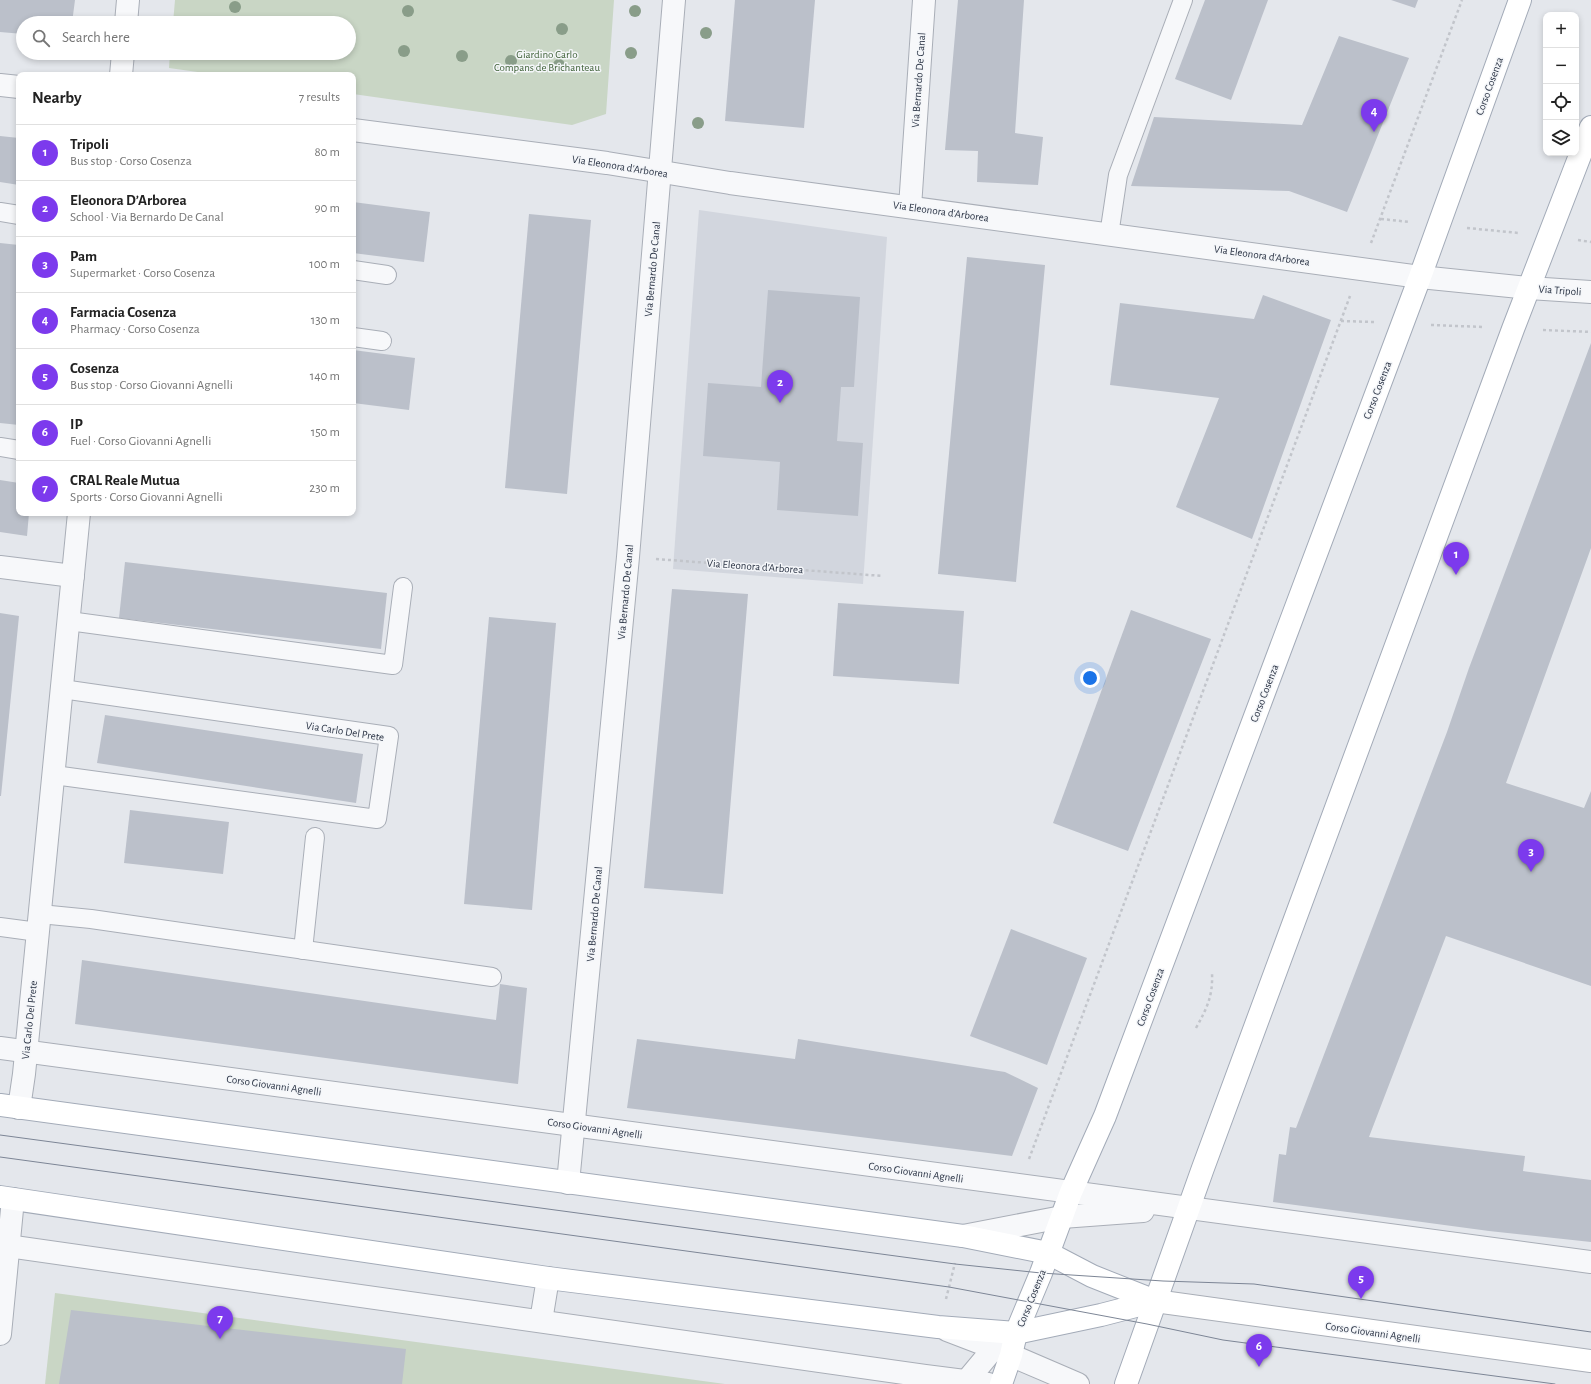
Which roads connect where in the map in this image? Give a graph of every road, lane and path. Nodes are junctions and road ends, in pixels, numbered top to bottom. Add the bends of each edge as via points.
1 (128, 0) edge
2 (674, 0) edge
3 (924, 0) edge
4 (1183, 0) edge
5 (1462, 0) edge
6 (1520, 0) edge
7 (127, 16) edge
8 (122, 60) edge
9 (121, 72) edge
10 (0, 85) edge
11 (16, 87) edge
12 (1591, 127) edge
13 (356, 130) edge
14 (660, 172) junction
15 (910, 207) junction
16 (0, 212) edge
17 (16, 215) edge
18 (1439, 225) junction
19 (1109, 235) junction
20 (1550, 236) junction
21 (1591, 242) edge
22 (356, 270) edge
23 (387, 275) dead end
24 (1420, 277) junction
25 (1529, 288) junction
26 (1591, 292) edge
27 (1403, 324) junction
28 (1513, 329) junction
29 (1591, 332) edge
30 (356, 337) edge
31 (382, 341) dead end
32 (0, 448) edge
33 (16, 450) edge
34 (79, 516) edge
35 (628, 557) junction
36 (0, 567) edge
37 (73, 576) junction
38 (883, 576) dead end
39 (403, 587) dead end
40 (69, 621) junction
41 (62, 689) junction
42 (54, 775) junction
43 (315, 837) dead end
44 (39, 923) junction
45 (0, 927) edge
46 (303, 950) junction
47 (1212, 973) dead end
48 (492, 977) dead end
49 (1196, 1028) dead end
50 (0, 1048) edge
51 (26, 1051) junction
52 (9, 1106) edge
53 (574, 1126) junction
54 (1028, 1163) dead end
55 (568, 1183) junction
56 (1071, 1192) junction
57 (7, 1198) edge
58 (1190, 1207) junction
59 (1062, 1217) junction
60 (963, 1236) junction
61 (4, 1245) edge
62 (1048, 1253) junction
63 (1591, 1262) edge
64 (548, 1278) junction
65 (1155, 1302) junction
66 (541, 1321) junction
67 (938, 1327) junction
68 (1016, 1333) junction
69 (0, 1334) edge
70 (1003, 1352) junction
71 (1591, 1361) edge
72 (964, 1382) edge
73 (988, 1384) edge
74 (1001, 1384) edge
75 (1078, 1384) edge
76 (1126, 1384) edge

1 - 7 street
2 - 14 street, Via Bernardo De Canal
3 - 15 street, Via Bernardo De Canal
4 - 19 lane via 1118,175
5 - 18 path via 1381,219
6 - 18 main road, Corso Cosenza
8 - 9 street
10 - 11 street
12 - 20 main road
13 - 14 street, Via Eleonora d'Arborea
14 - 15 street, Via Eleonora d'Arborea
14 - 35 street, Via Bernardo De Canal
15 - 19 street, Via Eleonora d'Arborea
16 - 17 lane
18 - 20 path
18 - 24 main road, Corso Cosenza
19 - 24 street, Via Eleonora d'Arborea
20 - 21 path
20 - 25 main road
22 - 23 lane
24 - 25 street, Via Eleonora d'Arborea
24 - 27 main road, Corso Cosenza
25 - 26 street, Via Tripoli
25 - 28 main road
27 - 28 path
27 - 54 path via 1340,321
27 - 56 main road, Corso Cosenza via 1105,1116
28 - 29 path
28 - 58 main road
30 - 31 lane
32 - 33 lane
34 - 37 street, Via Carlo Del Prete
35 - 38 path, Via Eleonora d'Arborea
35 - 53 street, Via Bernardo De Canal
36 - 37 street
37 - 40 street, Via Carlo Del Prete
39 - 40 lane via 393,666
40 - 41 street, Via Carlo Del Prete
41 - 42 street, Via Carlo Del Prete
41 - 42 lane, Via Carlo Del Prete via 389,736 377,819
42 - 44 street, Via Carlo Del Prete
43 - 46 lane
44 - 45 lane
44 - 46 lane via 91,919
44 - 51 street, Via Carlo Del Prete
46 - 48 lane
47 - 49 path via 1213,988 1210,1001
50 - 51 street, Corso Giovanni Agnelli
51 - 52 street, Via Carlo Del Prete
51 - 53 street, Corso Giovanni Agnelli
52 - 55 main road, Corso Giovanni Agnelli
53 - 55 street, Via Bernardo De Canal
53 - 56 street, Corso Giovanni Agnelli
55 - 60 main road, Corso Giovanni Agnelli
56 - 58 street, Corso Giovanni Agnelli
56 - 59 main road, Corso Cosenza
57 - 61 street
57 - 64 main road, Corso Giovanni Agnelli
58 - 59 street, Corso Giovanni Agnelli
58 - 63 street, Corso Giovanni Agnelli
58 - 65 main road
59 - 60 street, Corso Giovanni Agnelli
59 - 62 main road, Corso Cosenza
60 - 62 main road, Corso Giovanni Agnelli
60 - 67 path
61 - 66 street
61 - 69 street
62 - 65 main road, Corso Giovanni Agnelli via 1092,1276
62 - 68 main road, Corso Cosenza
64 - 66 street
64 - 67 main road, Corso Giovanni Agnelli
65 - 68 main road, Corso Giovanni Agnelli
65 - 71 main road, Corso Giovanni Agnelli
65 - 76 main road
66 - 72 street
67 - 68 main road, Corso Giovanni Agnelli
67 - 70 street, Corso Giovanni Agnelli
68 - 70 main road, Corso Cosenza
70 - 72 street, Corso Cosenza
70 - 74 main road, Corso Cosenza
70 - 75 street, Corso Giovanni Agnelli
72 - 73 street

